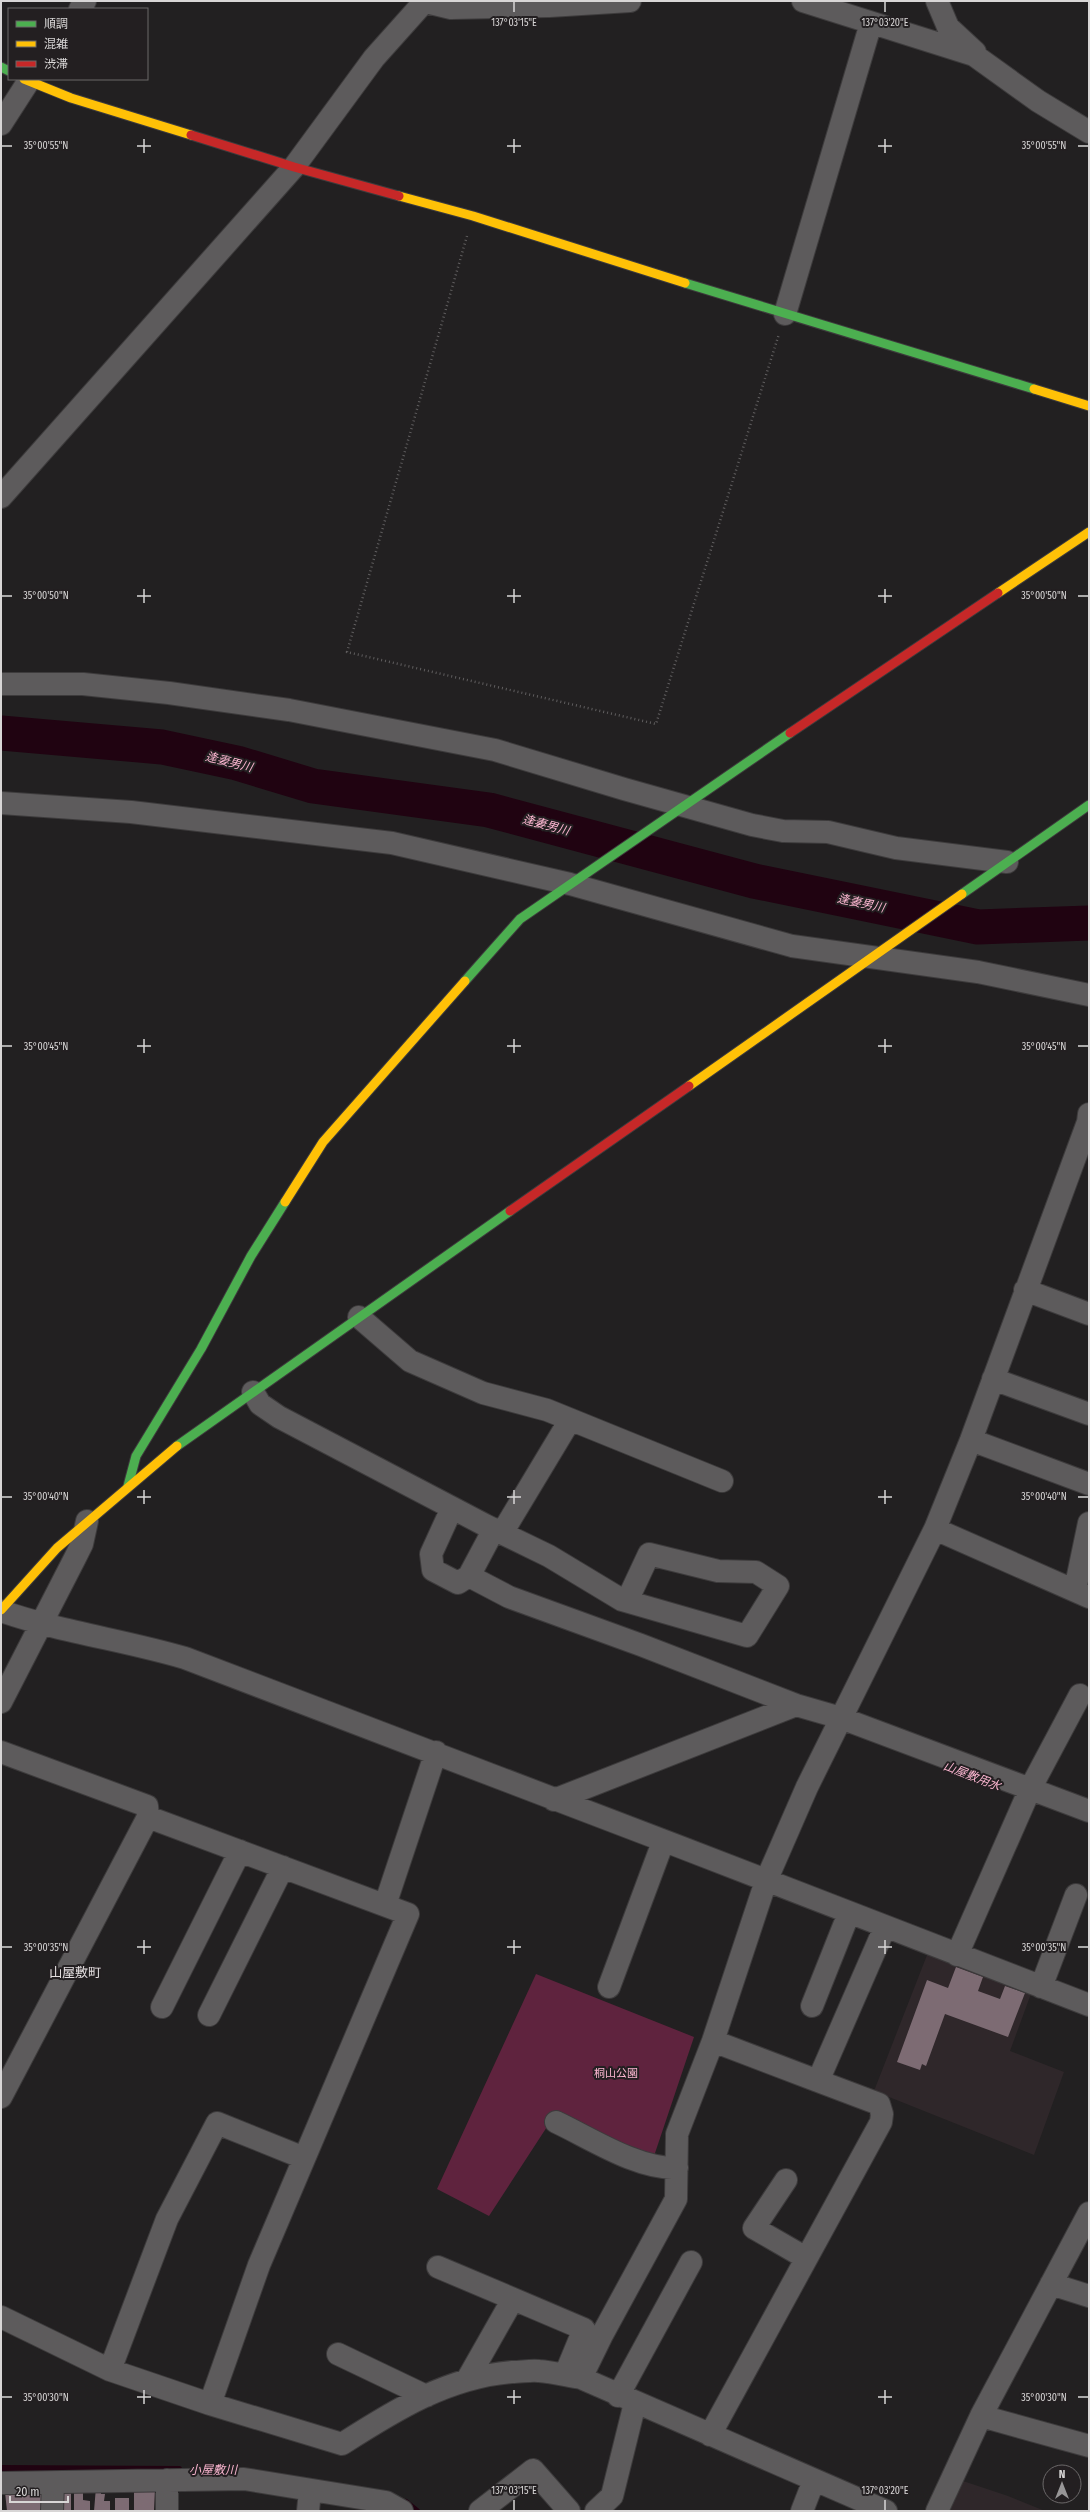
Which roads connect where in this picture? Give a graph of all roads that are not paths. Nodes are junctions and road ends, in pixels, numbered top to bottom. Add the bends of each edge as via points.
1 (424, 1) edge
2 (630, 1) edge
3 (803, 1) edge
4 (937, 1) edge
5 (871, 23) junction
6 (974, 55) junction
7 (27, 80) edge
8 (1, 124) edge
9 (1089, 132) edge
10 (294, 166) junction
11 (785, 314) junction
12 (1089, 406) edge
13 (1, 497) edge
14 (1089, 532) edge
15 (1, 684) edge
16 (1, 803) edge
17 (686, 805) junction
18 (1089, 805) edge
19 (1001, 867) junction
20 (574, 881) junction
21 (879, 954) junction
22 (1089, 995) edge
23 (1088, 1122) edge
24 (1025, 1290) junction
25 (1089, 1314) edge
26 (360, 1317) junction
27 (993, 1379) junction
28 (253, 1392) junction
29 (1089, 1414) edge
30 (570, 1420) junction
31 (971, 1440) junction
32 (722, 1481) dead end
33 (1089, 1484) edge
34 (128, 1486) junction
35 (452, 1508) junction
36 (87, 1521) junction
37 (1089, 1523) edge
38 (936, 1529) junction
39 (498, 1531) junction
40 (469, 1576) junction
41 (1082, 1593) edge
42 (627, 1601) junction
43 (1, 1611) edge
44 (40, 1625) junction
45 (1080, 1696) dead end
46 (1, 1702) edge
47 (796, 1705) junction
48 (841, 1718) junction
49 (1, 1752) edge
50 (436, 1752) junction
51 (1030, 1789) junction
52 (554, 1800) junction
53 (1089, 1811) edge
54 (148, 1817) junction
55 (662, 1842) junction
56 (240, 1851) junction
57 (283, 1867) junction
58 (766, 1881) junction
59 (1076, 1895) dead end
60 (385, 1905) junction
61 (849, 1913) junction
62 (885, 1927) junction
63 (957, 1955) junction
64 (609, 1987) dead end
65 (1041, 1987) junction
66 (1089, 2005) edge
67 (812, 2006) dead end
68 (162, 2007) dead end
69 (209, 2015) dead end
70 (713, 2042) junction
71 (818, 2081) junction
72 (1, 2097) edge
73 (556, 2122) dead end
74 (304, 2158) junction
75 (677, 2168) junction
76 (786, 2180) dead end
77 (1089, 2213) edge
78 (806, 2258) junction
79 (691, 2262) dead end
80 (438, 2267) dead end
81 (1051, 2284) junction
82 (1089, 2296) edge
83 (513, 2299) junction
84 (1, 2317) edge
85 (338, 2354) dead end
86 (110, 2370) junction
87 (573, 2377) junction
88 (467, 2380) junction
89 (426, 2396) junction
90 (627, 2399) junction
91 (210, 2404) junction
92 (981, 2416) junction
93 (710, 2435) junction
94 (1089, 2446) edge
95 (167, 2480) junction
96 (814, 2480) junction
97 (1, 2483) edge
98 (54, 2483) junction
99 (309, 2501) edge
100 (52, 2511) edge
101 (167, 2511) edge
102 (402, 2511) edge
103 (480, 2511) edge
104 (569, 2511) edge
105 (596, 2511) edge
106 (802, 2511) edge
107 (886, 2511) edge
108 (937, 2511) edge

1 - 2 street via 451,8
1 - 10 street via 374,58
3 - 5 street
4 - 6 street via 948,27 975,52
5 - 6 street
5 - 11 street
6 - 9 street via 1038,101
7 - 8 street
7 - 10 street via 70,98
10 - 11 street via 473,216
10 - 13 street
11 - 12 street
14 - 17 street
15 - 17 street via 83,684 169,692 289,710 495,750 624,790
16 - 20 street via 131,812 392,843
17 - 19 street via 752,825 783,831 828,832 896,848
17 - 20 street
18 - 19 street
19 - 21 street
20 - 21 street via 792,946
20 - 34 street via 520,919 323,1142 251,1256 201,1350 136,1456
21 - 22 street
21 - 26 street
23 - 24 street
24 - 25 street
24 - 27 street
26 - 28 street
26 - 30 street via 410,1361 483,1393 547,1410
27 - 29 street
27 - 31 street
28 - 34 street via 188,1437
28 - 35 street via 260,1404 279,1417
30 - 32 street
30 - 39 street
31 - 33 street
31 - 38 street
34 - 36 street
35 - 39 street
35 - 40 street via 431,1554 433,1570 458,1583
36 - 43 street via 57,1548
36 - 44 street via 75,1558
37 - 41 street
38 - 41 street
38 - 48 street
39 - 40 street
39 - 42 street via 549,1556 598,1587
40 - 47 street via 509,1597 621,1637
42 - 42 street via 747,1636 778,1586 756,1572 718,1571 649,1554
43 - 44 street
44 - 46 street
44 - 50 street via 185,1658
45 - 51 street
47 - 48 street
47 - 52 street
48 - 51 street
48 - 58 street via 807,1787
49 - 54 street via 147,1806
50 - 52 street
50 - 60 street
51 - 53 street
51 - 63 street
52 - 55 street
54 - 56 street
54 - 72 street
55 - 58 street
55 - 64 street
56 - 57 street
56 - 68 street
57 - 60 street
57 - 69 street
58 - 61 street
58 - 70 street
59 - 65 street
60 - 74 street via 408,1914
61 - 62 street
61 - 67 street
62 - 63 street
62 - 71 street
63 - 65 street
65 - 66 street
70 - 71 street
70 - 75 street via 677,2134
71 - 78 street via 879,2104 882,2114 881,2122
73 - 75 street via 645,2164 664,2169
74 - 86 street via 217,2122 167,2218
74 - 91 street via 259,2265
75 - 87 street via 676,2199 602,2335
76 - 78 street via 754,2228
77 - 81 street
78 - 93 street
79 - 90 street
80 - 83 street
81 - 82 street
81 - 92 street
83 - 87 street via 584,2329
83 - 88 street
84 - 86 street
85 - 89 street
86 - 91 street
87 - 88 street via 538,2370 485,2374
87 - 90 street
88 - 89 street
89 - 91 street via 389,2414 342,2444
90 - 93 street
90 - 105 street via 612,2496
92 - 94 street
92 - 108 street
93 - 96 street
95 - 98 street
95 - 99 street via 244,2479
95 - 101 street
96 - 106 street
96 - 107 street
97 - 98 street
98 - 100 street
99 - 102 street via 386,2502
103 - 104 street via 533,2470

